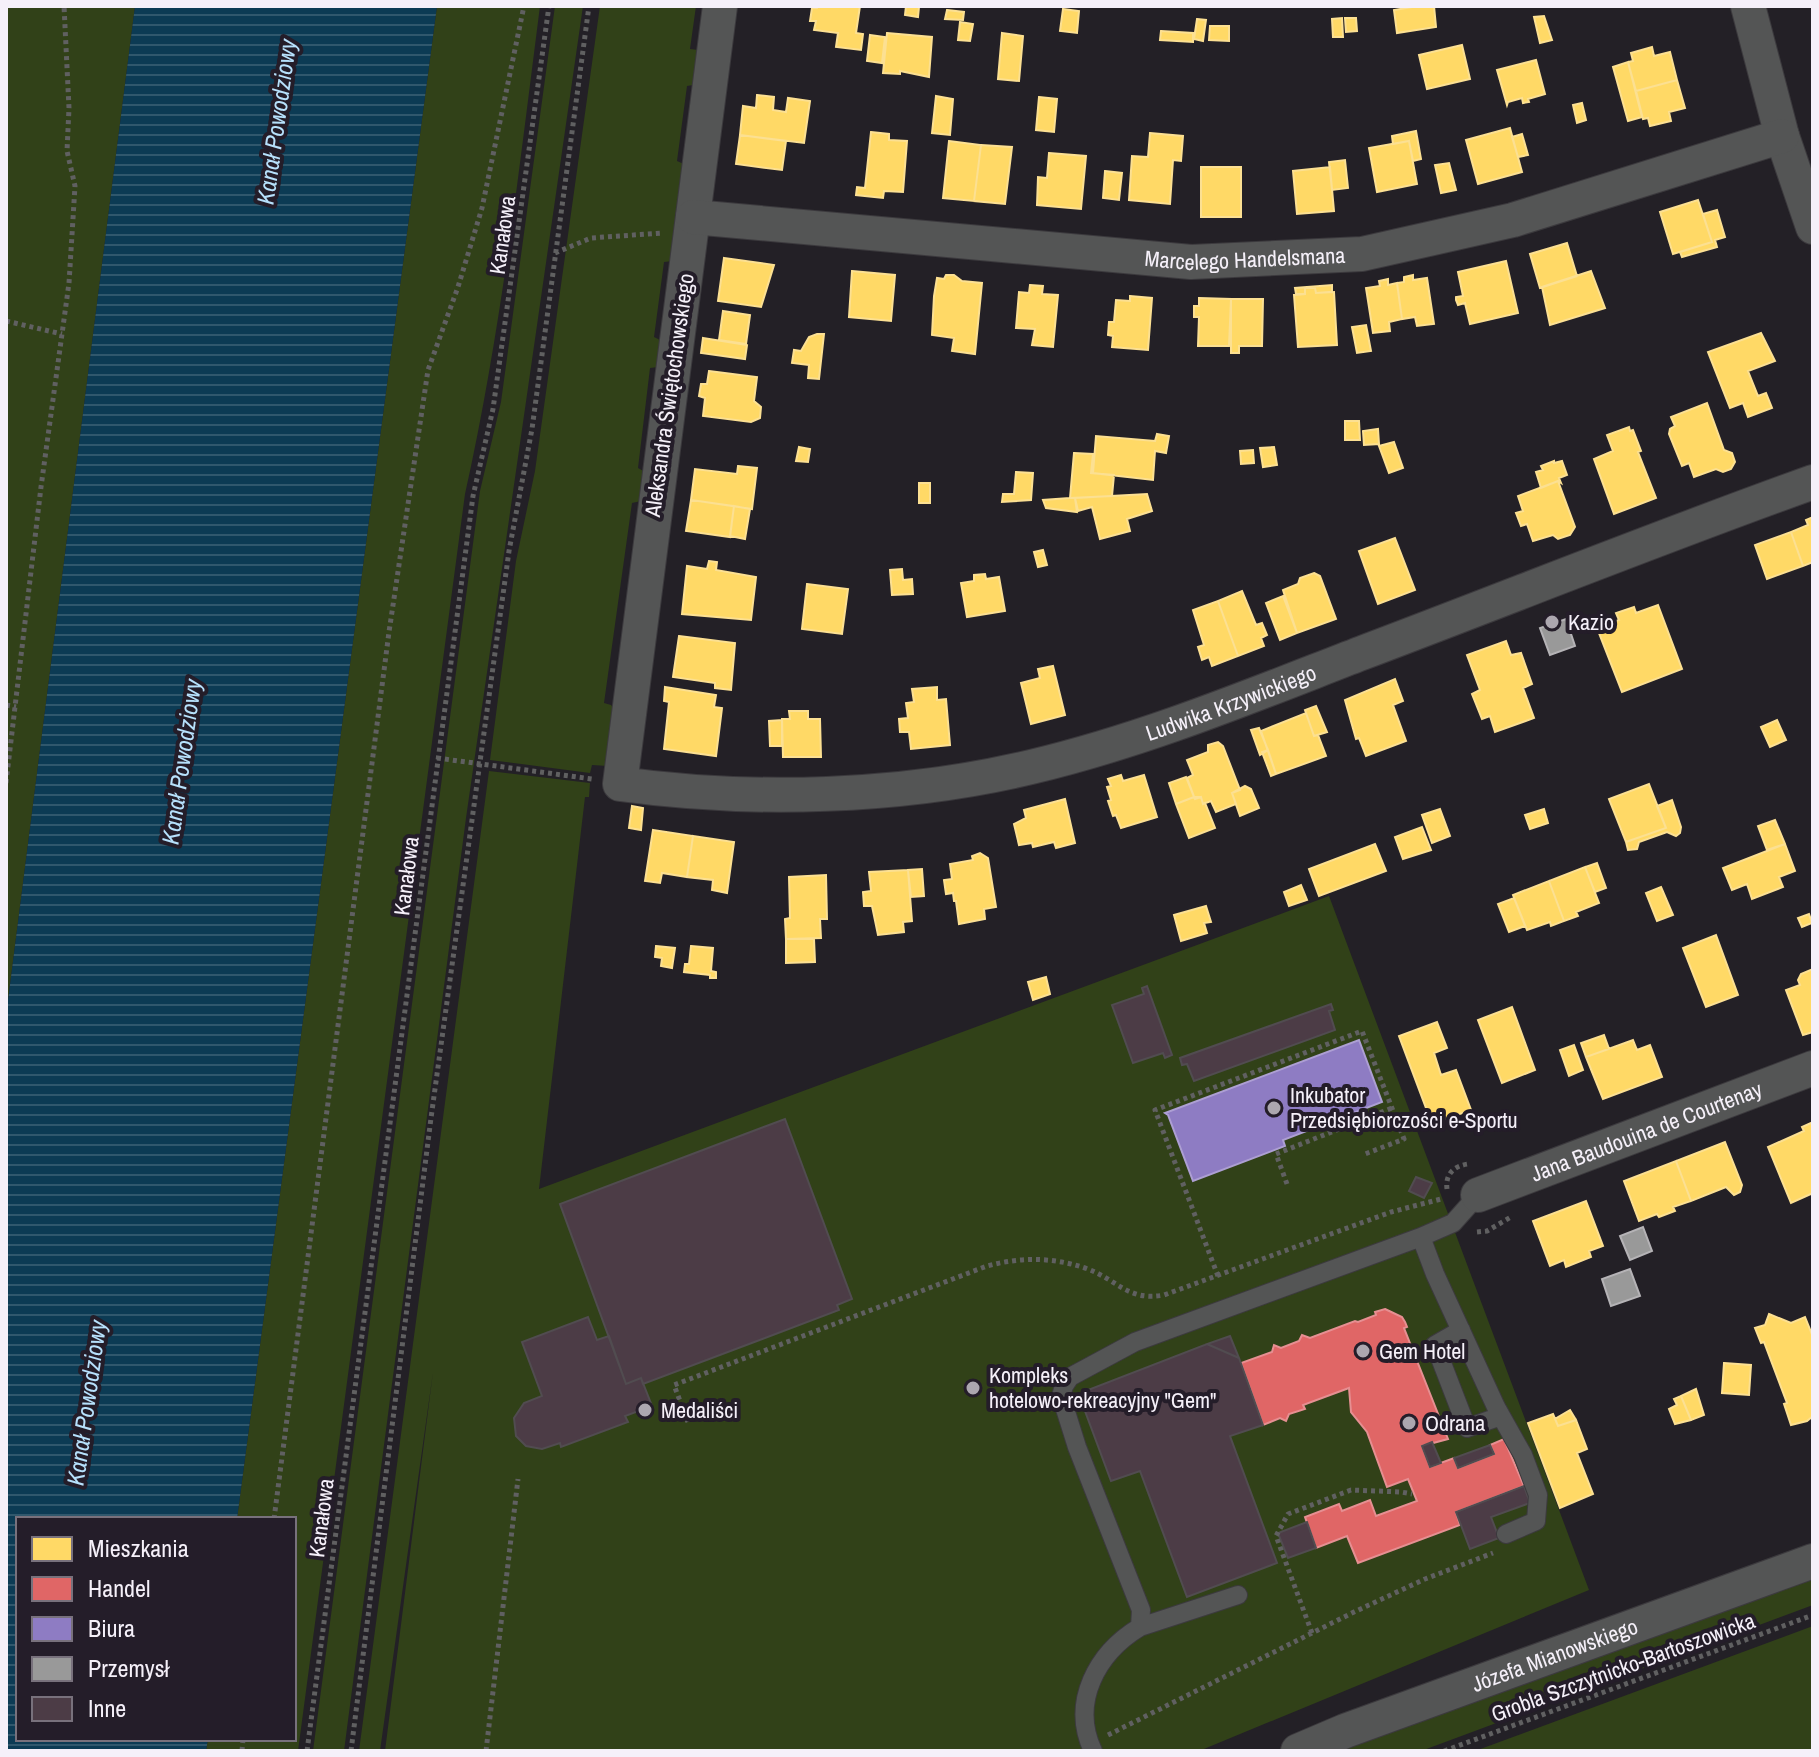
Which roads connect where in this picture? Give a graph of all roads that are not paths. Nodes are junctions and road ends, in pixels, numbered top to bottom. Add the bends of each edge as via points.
1 (720, 6) edge
2 (1748, 6) edge
3 (1782, 136) junction
4 (692, 225) junction
5 (1813, 227) edge
6 (1813, 482) edge
7 (620, 784) joint
8 (1813, 1068) edge
9 (1478, 1195) joint
10 (1421, 1237) junction
11 (1461, 1330) junction
12 (1494, 1412) junction
13 (1506, 1534) road end
14 (1813, 1561) edge
15 (1238, 1595) dead end
16 (1140, 1627) junction
17 (1092, 1748) edge
18 (1298, 1751) edge

1 - 4 street, Aleksandra Świętochowskiego
2 - 3 street
3 - 4 street, Marcelego Handelsmana via 1513,220 1362,254 1191,262
3 - 5 street
4 - 7 street, Aleksandra Świętochowskiego
6 - 7 street, Ludwika Krzywickiego via 1178,723 1030,767 916,788 766,796
8 - 9 street, Jana Baudouina de Courtenay
9 - 10 lane via 1453,1223
10 - 11 lane
10 - 16 lane via 1135,1342 1068,1380 1061,1396 1134,1589
11 - 12 lane
11 - 12 lane via 1435,1345 1467,1428
12 - 13 lane via 1499,1397 1518,1433 1512,1435 1538,1495 1536,1521
14 - 18 street, Józefa Mianowskiego
15 - 16 lane
16 - 17 lane via 1096,1667 1083,1714

